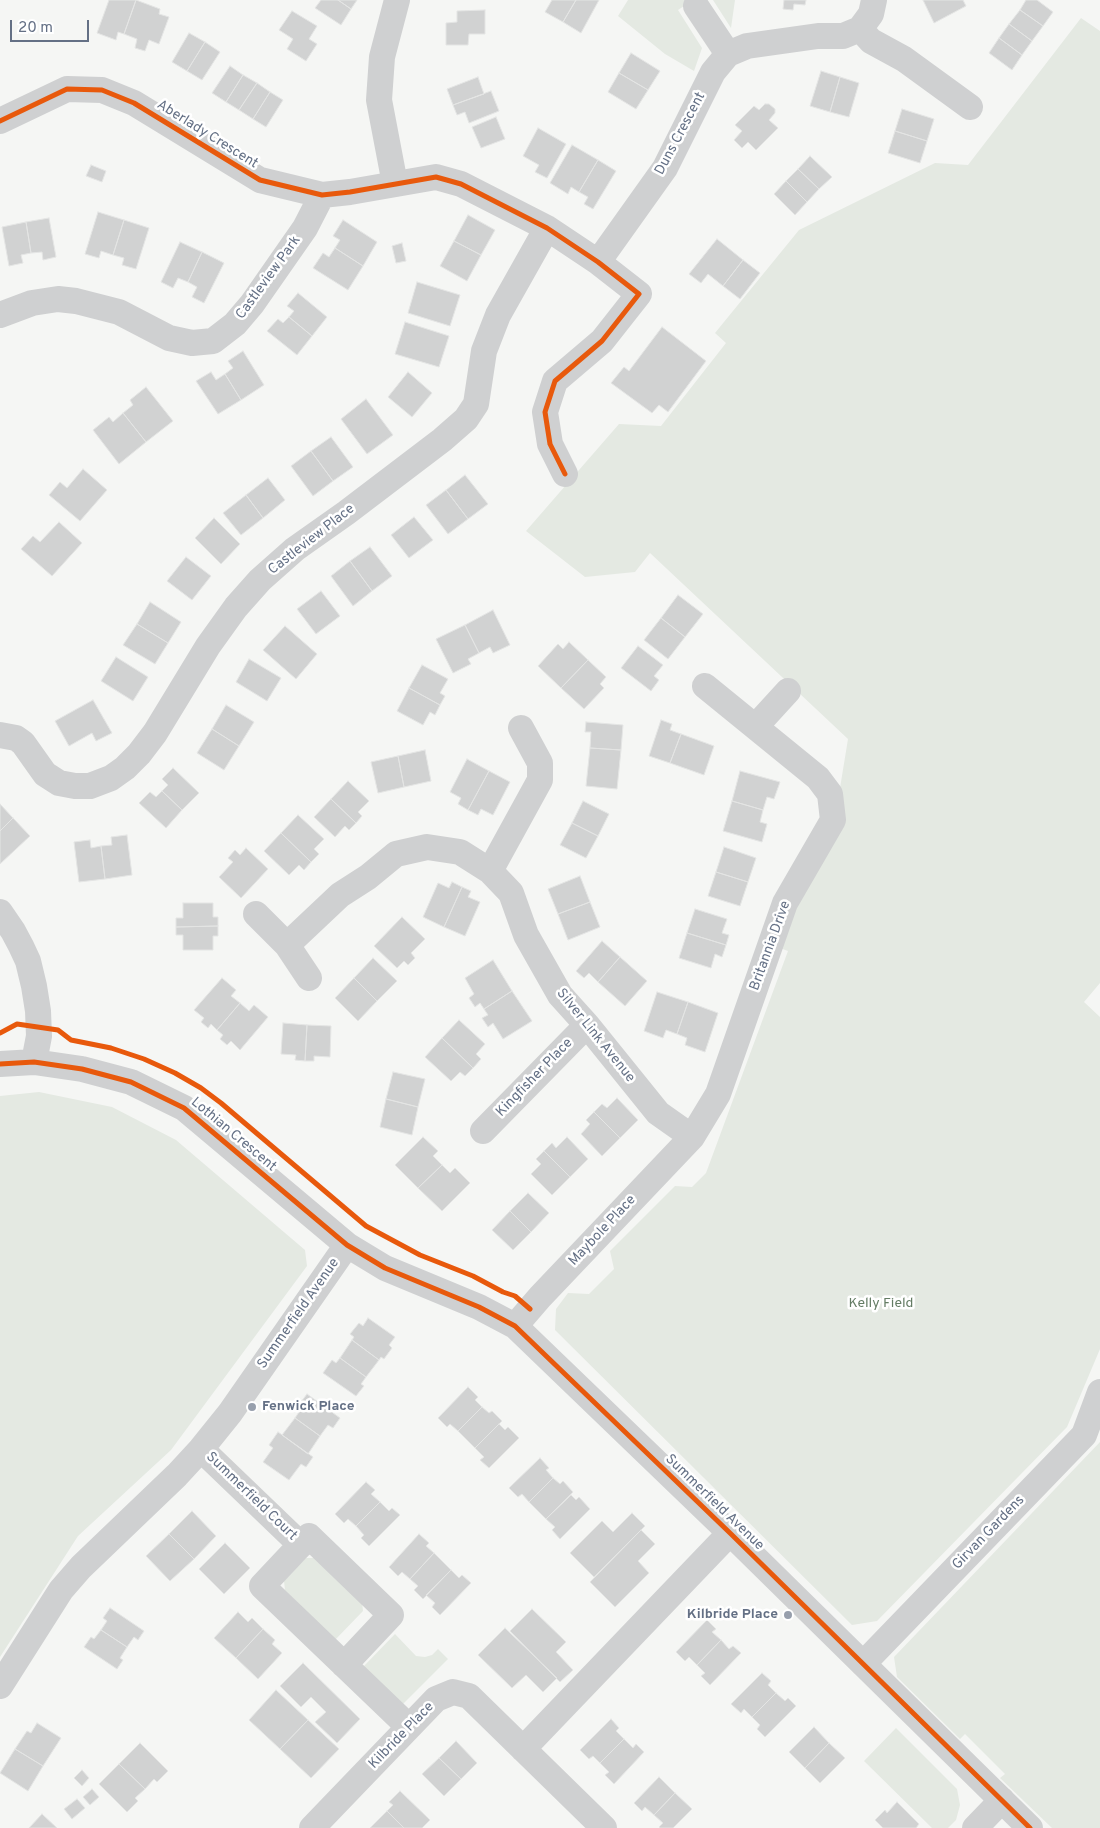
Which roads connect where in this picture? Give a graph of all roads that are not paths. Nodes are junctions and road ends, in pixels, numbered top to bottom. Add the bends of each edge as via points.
1 (397, 0) edge
2 (874, 0) edge
3 (696, 6) dead end
4 (860, 29) junction
5 (728, 54) junction
6 (970, 107) dead end
7 (0, 121) edge
8 (395, 184) junction
9 (322, 195) junction
10 (547, 228) junction
11 (598, 262) junction
12 (0, 315) edge
13 (565, 474) dead end
14 (705, 686) dead end
15 (788, 691) dead end
16 (756, 726) junction
17 (521, 728) dead end
18 (3, 729) edge
19 (490, 871) junction
20 (0, 912) edge
21 (256, 914) dead end
22 (287, 945) junction
23 (309, 978) dead end
24 (587, 1025) junction
25 (34, 1062) junction
26 (0, 1064) edge
27 (484, 1131) dead end
28 (692, 1138) junction
29 (347, 1245) junction
30 (515, 1326) junction
31 (1100, 1392) edge
32 (201, 1449) junction
33 (730, 1532) junction
34 (301, 1545) junction
35 (863, 1664) junction
36 (344, 1665) junction
37 (0, 1686) edge
38 (409, 1728) junction
39 (523, 1749) junction
40 (1002, 1800) junction
41 (312, 1828) edge
42 (604, 1828) edge
43 (975, 1828) edge
44 (1030, 1828) edge

1 - 8 street via 382,57 379,100
2 - 4 street
3 - 5 street
4 - 5 street via 843,36 818,36 747,46
4 - 6 street via 871,41 904,59
5 - 11 street, Duns Crescent via 713,72 665,168
7 - 9 street, Aberlady Crescent via 67,89 102,90 134,103 260,180
8 - 9 street, Aberlady Crescent
8 - 10 street, Aberlady Crescent via 436,177 461,184
9 - 12 street, Castleview Park via 305,228 252,304 214,341 192,343 168,338 119,312 76,301 58,299 32,303
10 - 11 street, Aberlady Crescent
10 - 18 street, Castleview Place via 498,315 484,351 476,404 466,419 295,549 260,580 208,646 155,733 124,768 111,778 90,786 59,783 45,774 23,743
11 - 13 street, Aberlady Crescent via 639,294 602,341 555,381 545,412 550,444
14 - 16 street, Britannia Drive
15 - 16 street
16 - 28 street, Britannia Drive via 818,778 830,794 833,820 786,903 718,1094
17 - 19 street via 540,763 540,780
19 - 22 street, Silver Link Avenue via 460,852 427,847 396,854 340,895
19 - 24 street, Silver Link Avenue via 510,893 526,935 560,995
20 - 25 street via 28,961 34,986 39,1036
21 - 22 street
22 - 23 street
24 - 27 street, Kingfisher Place
24 - 28 street, Silver Link Avenue via 658,1113
25 - 26 street, Lothian Crescent
25 - 29 street, Lothian Crescent via 82,1069 131,1082 184,1108
28 - 30 street, Maybole Place
29 - 30 street, Summerfield Avenue via 384,1268 479,1307
29 - 32 street, Summerfield Avenue via 236,1405
30 - 33 street, Summerfield Avenue
31 - 35 street, Girvan Gardens via 1084,1435
32 - 34 street, Summerfield Court
32 - 37 street, Summerfield Avenue via 76,1572
33 - 35 street, Summerfield Avenue
33 - 39 street
34 - 36 street, Summerfield Court via 262,1586
34 - 36 street, Summerfield Court via 309,1536 391,1615
35 - 40 street, Summerfield Avenue
36 - 38 street, Summerfield Court
38 - 39 street, Kilbride Place via 436,1699 453,1692 469,1696
38 - 41 street, Kilbride Place
39 - 42 street, Kilbride Place
40 - 43 street
40 - 44 street, Summerfield Avenue

